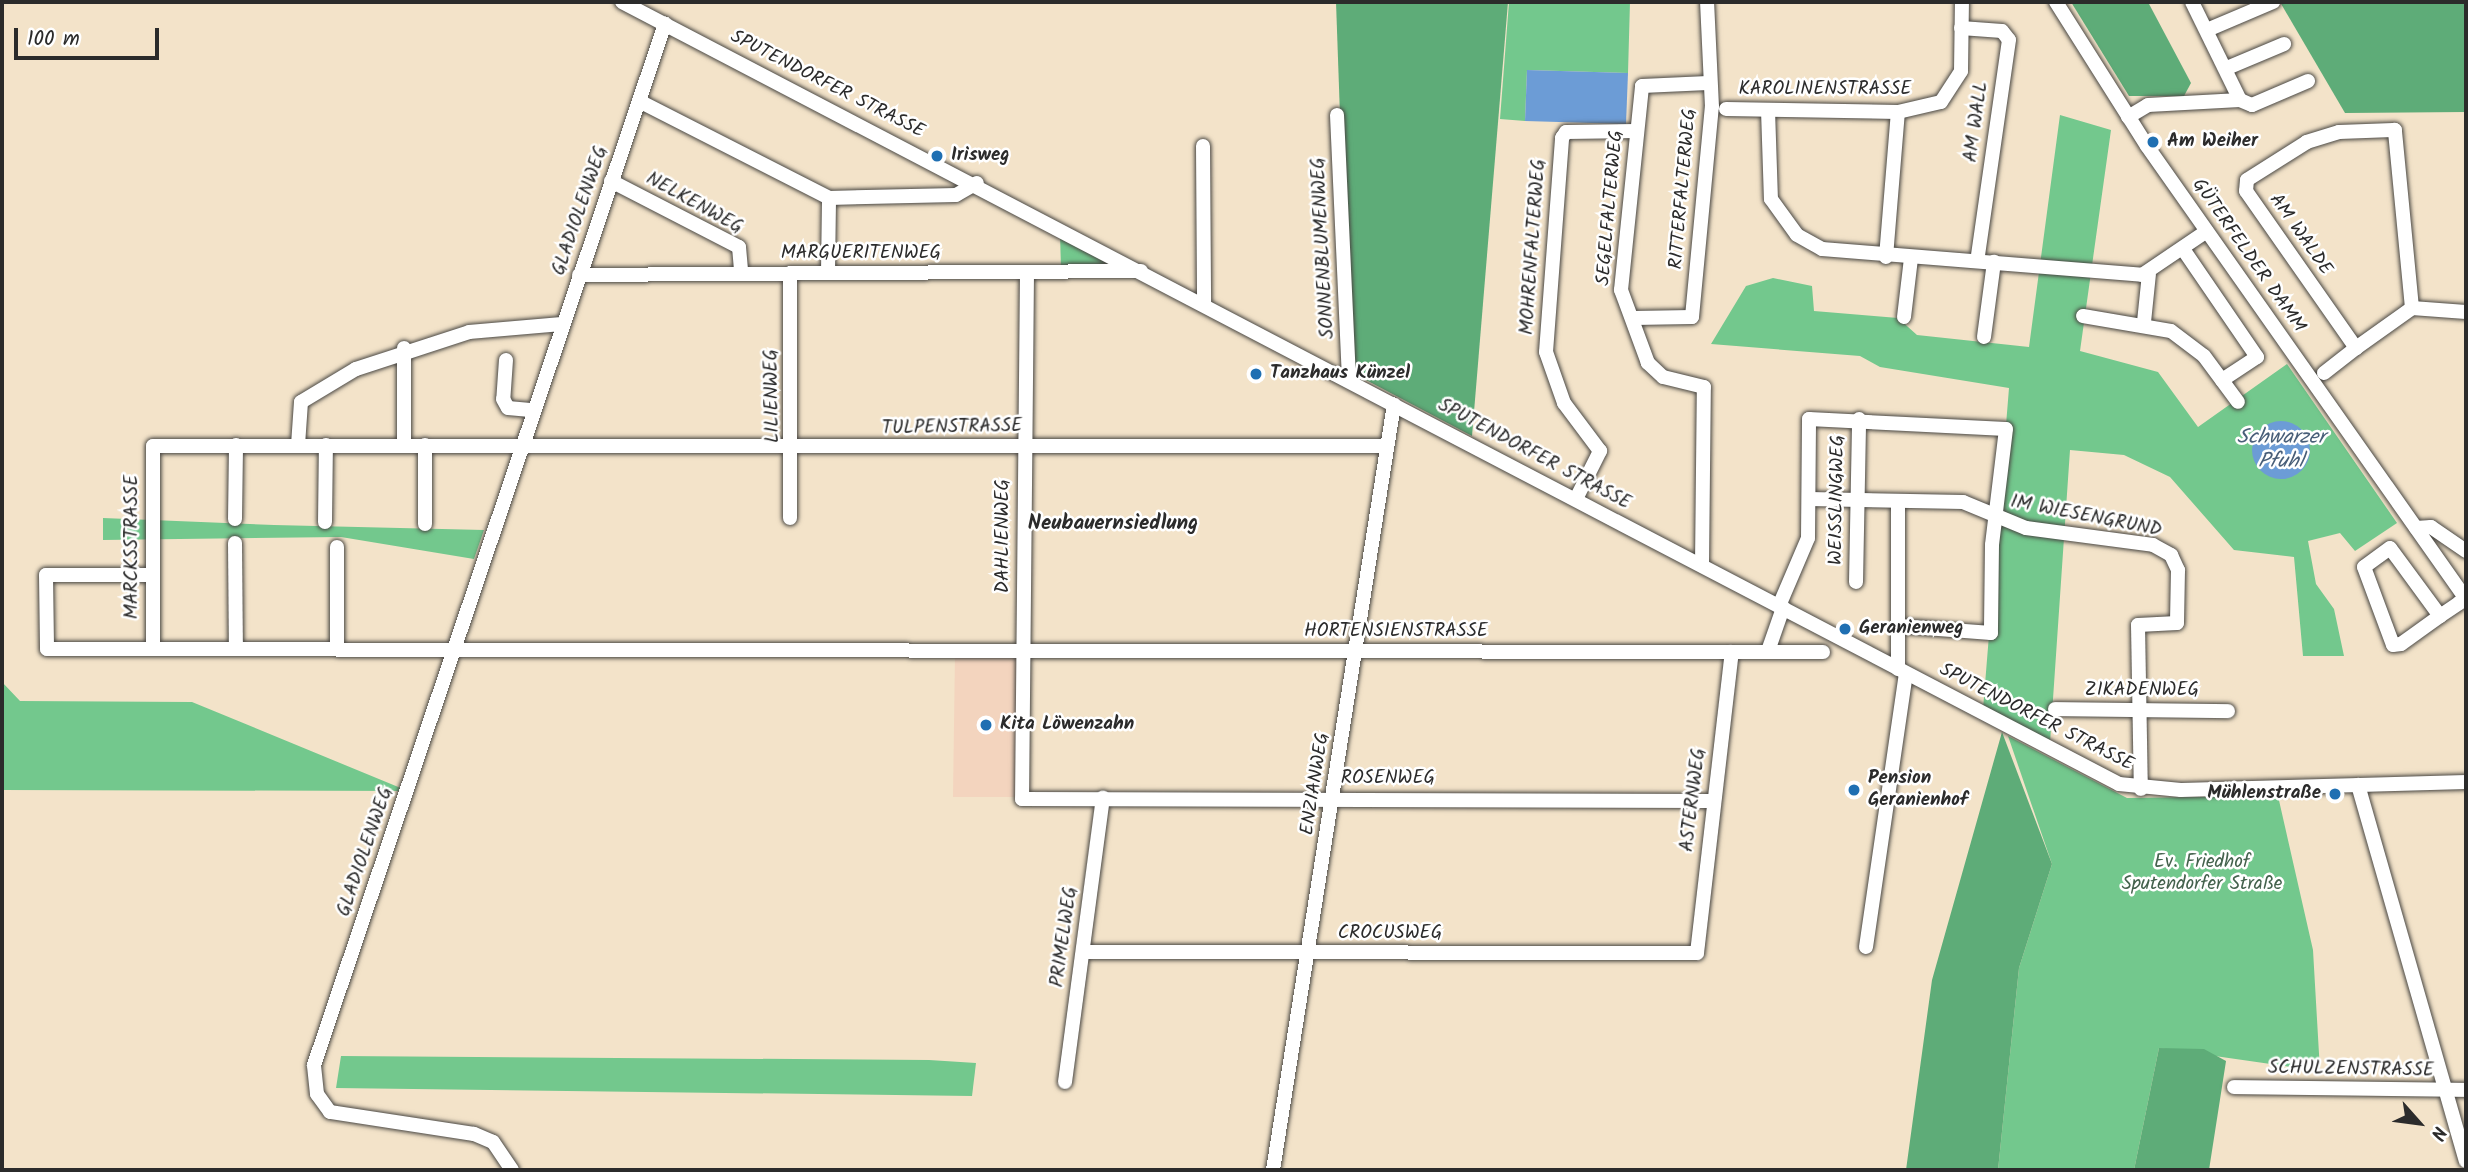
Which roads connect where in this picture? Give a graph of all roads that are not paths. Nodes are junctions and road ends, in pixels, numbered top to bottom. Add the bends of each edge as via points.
1 (622, 2) edge
2 (1962, 2) edge
3 (2056, 2) edge
4 (2192, 2) edge
5 (2273, 2) edge
6 (1707, 5) edge
7 (665, 24) junction
8 (1961, 29) junction
9 (2207, 30) junction
10 (2284, 44) dead end
11 (2227, 68) junction
12 (2308, 81) dead end
13 (1708, 83) junction
14 (2240, 100) junction
15 (639, 101) junction
16 (1726, 109) dead end
17 (1768, 110) junction
18 (1898, 112) junction
19 (1337, 114) dead end
20 (2129, 117) junction
21 (1637, 131) junction
22 (1203, 146) dead end
23 (611, 181) junction
24 (977, 183) junction
25 (829, 198) junction
26 (2207, 231) junction
27 (2183, 249) junction
28 (1886, 257) junction
29 (1911, 258) junction
30 (1977, 261) junction
31 (1994, 262) junction
32 (1143, 271) junction
33 (741, 272) junction
34 (828, 272) junction
35 (790, 273) junction
36 (1027, 273) junction
37 (2149, 274) junction
38 (579, 275) junction
39 (1204, 303) junction
40 (2412, 308) junction
41 (2466, 312) edge
42 (2083, 316) dead end
43 (1904, 317) dead end
44 (1634, 318) junction
45 (2144, 322) junction
46 (562, 324) junction
47 (1984, 337) dead end
48 (404, 348) junction
49 (2356, 348) junction
50 (506, 360) dead end
51 (2324, 373) dead end
52 (1349, 379) junction
53 (2222, 380) junction
54 (2238, 402) dead end
55 (1394, 404) junction
56 (533, 411) junction
57 (1858, 419) junction
58 (404, 444) junction
59 (236, 445) junction
60 (298, 445) junction
61 (326, 445) junction
62 (425, 445) junction
63 (153, 446) joint
64 (1023, 446) junction
65 (1384, 446) junction
66 (521, 447) junction
67 (794, 449) junction
68 (1576, 499) junction
69 (1809, 499) junction
70 (1860, 500) junction
71 (1898, 500) junction
72 (790, 518) dead end
73 (1994, 518) junction
74 (234, 519) dead end
75 (325, 522) dead end
76 (425, 524) dead end
77 (2416, 528) junction
78 (235, 543) dead end
79 (337, 547) dead end
80 (2466, 551) edge
81 (1702, 565) junction
82 (152, 575) junction
83 (1856, 582) dead end
84 (2466, 599) edge
85 (1781, 607) junction
86 (2440, 616) junction
87 (1899, 626) junction
88 (153, 648) junction
89 (337, 648) junction
90 (236, 649) junction
91 (451, 649) junction
92 (1357, 650) junction
93 (1023, 651) junction
94 (1769, 651) junction
95 (1732, 652) junction
96 (1823, 652) dead end
97 (1902, 671) junction
98 (2055, 709) dead end
99 (2141, 711) junction
100 (2228, 711) dead end
101 (2466, 782) edge
102 (2358, 785) junction
103 (2141, 789) junction
104 (1103, 798) junction
105 (1333, 798) junction
106 (1022, 799) joint
107 (1713, 801) junction
108 (1866, 947) dead end
109 (1084, 952) junction
110 (1697, 953) joint
111 (1309, 954) junction
112 (1065, 1082) dead end
113 (2234, 1087) dead end
114 (2466, 1090) edge
115 (2446, 1091) junction
116 (2466, 1161) edge
117 (512, 1170) edge
118 (1273, 1170) edge

1 - 7 street, SPUTENDORFER STRASSE
2 - 8 street, KAROLINENSTRASSE
3 - 20 street, GÜTERFELDER DAMM
4 - 9 street
5 - 9 street
6 - 13 street, RITTERFALTERWEG
7 - 15 street, GLADIOLENWEG
7 - 24 street, SPUTENDORFER STRASSE
8 - 18 street, KAROLINENSTRASSE via 1961,71 1953,89 1941,102
8 - 30 street, AM WALL via 2001,30 2009,40
9 - 11 street
10 - 11 street
11 - 14 street
12 - 14 street via 2252,105
13 - 21 street, SEGELFALTERWEG via 1648,82
13 - 44 street, RITTERFALTERWEG via 1712,107 1692,317
14 - 20 street via 2148,105
15 - 23 street, GLADIOLENWEG
15 - 25 street
16 - 17 street, KAROLINENSTRASSE
17 - 18 street, KAROLINENSTRASSE
17 - 28 street via 1768,180 1777,213 1810,244
18 - 28 street
19 - 52 street, SONNENBLUMENWEG
20 - 26 street, GÜTERFELDER DAMM
21 - 44 street, SEGELFALTERWEG via 1620,290
21 - 68 street, MOHRENFALTERWEG via 1566,132 1562,138 1546,352 1564,403 1600,451
22 - 39 street
23 - 33 street, NELKENWEG via 739,247
23 - 38 street, GLADIOLENWEG
24 - 25 street via 956,195
24 - 32 street, SPUTENDORFER STRASSE
25 - 34 street
26 - 27 street
26 - 77 street, GÜTERFELDER DAMM
27 - 37 street
27 - 53 street via 2257,357
28 - 29 street
29 - 30 street
29 - 43 street
30 - 31 street
31 - 37 street
31 - 47 street
32 - 36 street, MARGUERITENWEG
32 - 39 street, SPUTENDORFER STRASSE
33 - 35 street, MARGUERITENWEG
33 - 38 street, MARGUERITENWEG
34 - 35 street, MARGUERITENWEG
34 - 36 street, MARGUERITENWEG
35 - 67 street, LILIENWEG
36 - 64 street, DAHLIENWEG
37 - 45 street
38 - 46 street, GLADIOLENWEG
39 - 52 street, SPUTENDORFER STRASSE
40 - 41 street
40 - 49 street
40 - 49 street, AM WALDE via 2395,130 2339,132 2307,142 2247,180 2246,191
42 - 45 street
44 - 81 street, SEGELFALTERWEG via 1648,363 1663,377 1704,387
45 - 53 street via 2190,342
46 - 48 street via 469,332
46 - 56 street, GLADIOLENWEG
48 - 58 street
48 - 60 street via 301,402
49 - 51 street
50 - 56 street via 503,399 509,408
52 - 55 street, SPUTENDORFER STRASSE
53 - 54 street
55 - 65 street, ENZIANWEG
55 - 68 street, SPUTENDORFER STRASSE
56 - 66 street, GLADIOLENWEG
57 - 69 street via 1809,419
57 - 70 street, WEISSLINGWEG
57 - 73 street via 2006,429 2004,482
58 - 61 street, TULPENSTRASSE
58 - 62 street, TULPENSTRASSE
59 - 60 street, TULPENSTRASSE
59 - 63 street, TULPENSTRASSE
59 - 74 street
60 - 61 street, TULPENSTRASSE
61 - 75 street
62 - 66 street, TULPENSTRASSE
62 - 76 street
63 - 82 street, MARCKSSTRASSE
64 - 65 street, TULPENSTRASSE
64 - 67 street, TULPENSTRASSE
64 - 93 street, DAHLIENWEG
65 - 92 street, ENZIANWEG
66 - 67 street, TULPENSTRASSE
66 - 91 street, GLADIOLENWEG
67 - 72 street, LILIENWEG
68 - 81 street, SPUTENDORFER STRASSE
69 - 70 street, IM WIESENGRUND
69 - 85 street via 1806,548
70 - 71 street, IM WIESENGRUND
70 - 83 street, WEISSLINGWEG
71 - 73 street, IM WIESENGRUND via 1963,502
71 - 87 street
73 - 87 street via 1992,633
73 - 99 street, IM WIESENGRUND via 2153,545 2171,555 2178,570 2177,623 2138,625
77 - 80 street via 2431,527
77 - 84 street, GÜTERFELDER DAMM
78 - 90 street
79 - 89 street
81 - 85 street, SPUTENDORFER STRASSE
82 - 88 street, MARCKSSTRASSE
82 - 88 street, HORTENSIENSTRASSE via 46,575 47,649
84 - 86 street
85 - 94 street
85 - 97 street, SPUTENDORFER STRASSE
86 - 86 street via 2393,645 2364,567 2390,548
87 - 97 street
88 - 90 street, HORTENSIENSTRASSE
89 - 90 street, HORTENSIENSTRASSE
89 - 91 street, HORTENSIENSTRASSE
91 - 93 street, HORTENSIENSTRASSE
91 - 117 street, GLADIOLENWEG via 314,1065 317,1088 330,1112 347,1120 493,1142
92 - 93 street, HORTENSIENSTRASSE
92 - 95 street, HORTENSIENSTRASSE
92 - 105 street, ENZIANWEG
93 - 106 street, DAHLIENWEG
94 - 95 street, HORTENSIENSTRASSE
94 - 96 street, HORTENSIENSTRASSE
95 - 107 street, ASTERNWEG
97 - 103 street, SPUTENDORFER STRASSE via 2119,784
97 - 108 street
98 - 99 street, ZIKADENWEG
99 - 100 street, ZIKADENWEG
99 - 103 street, IM WIESENGRUND
101 - 102 street, SPUTENDORFER STRASSE
102 - 103 street, SPUTENDORFER STRASSE
102 - 115 street
104 - 105 street, ROSENWEG
104 - 106 street, ROSENWEG
104 - 109 street, PRIMELWEG
105 - 107 street, ROSENWEG
105 - 111 street, ENZIANWEG
107 - 110 street, ASTERNWEG
109 - 111 street, CROCUSWEG
109 - 112 street, PRIMELWEG
110 - 111 street, CROCUSWEG
111 - 118 street, ENZIANWEG
113 - 115 street, SCHULZENSTRASSE
114 - 115 street, SCHULZENSTRASSE
115 - 116 street

